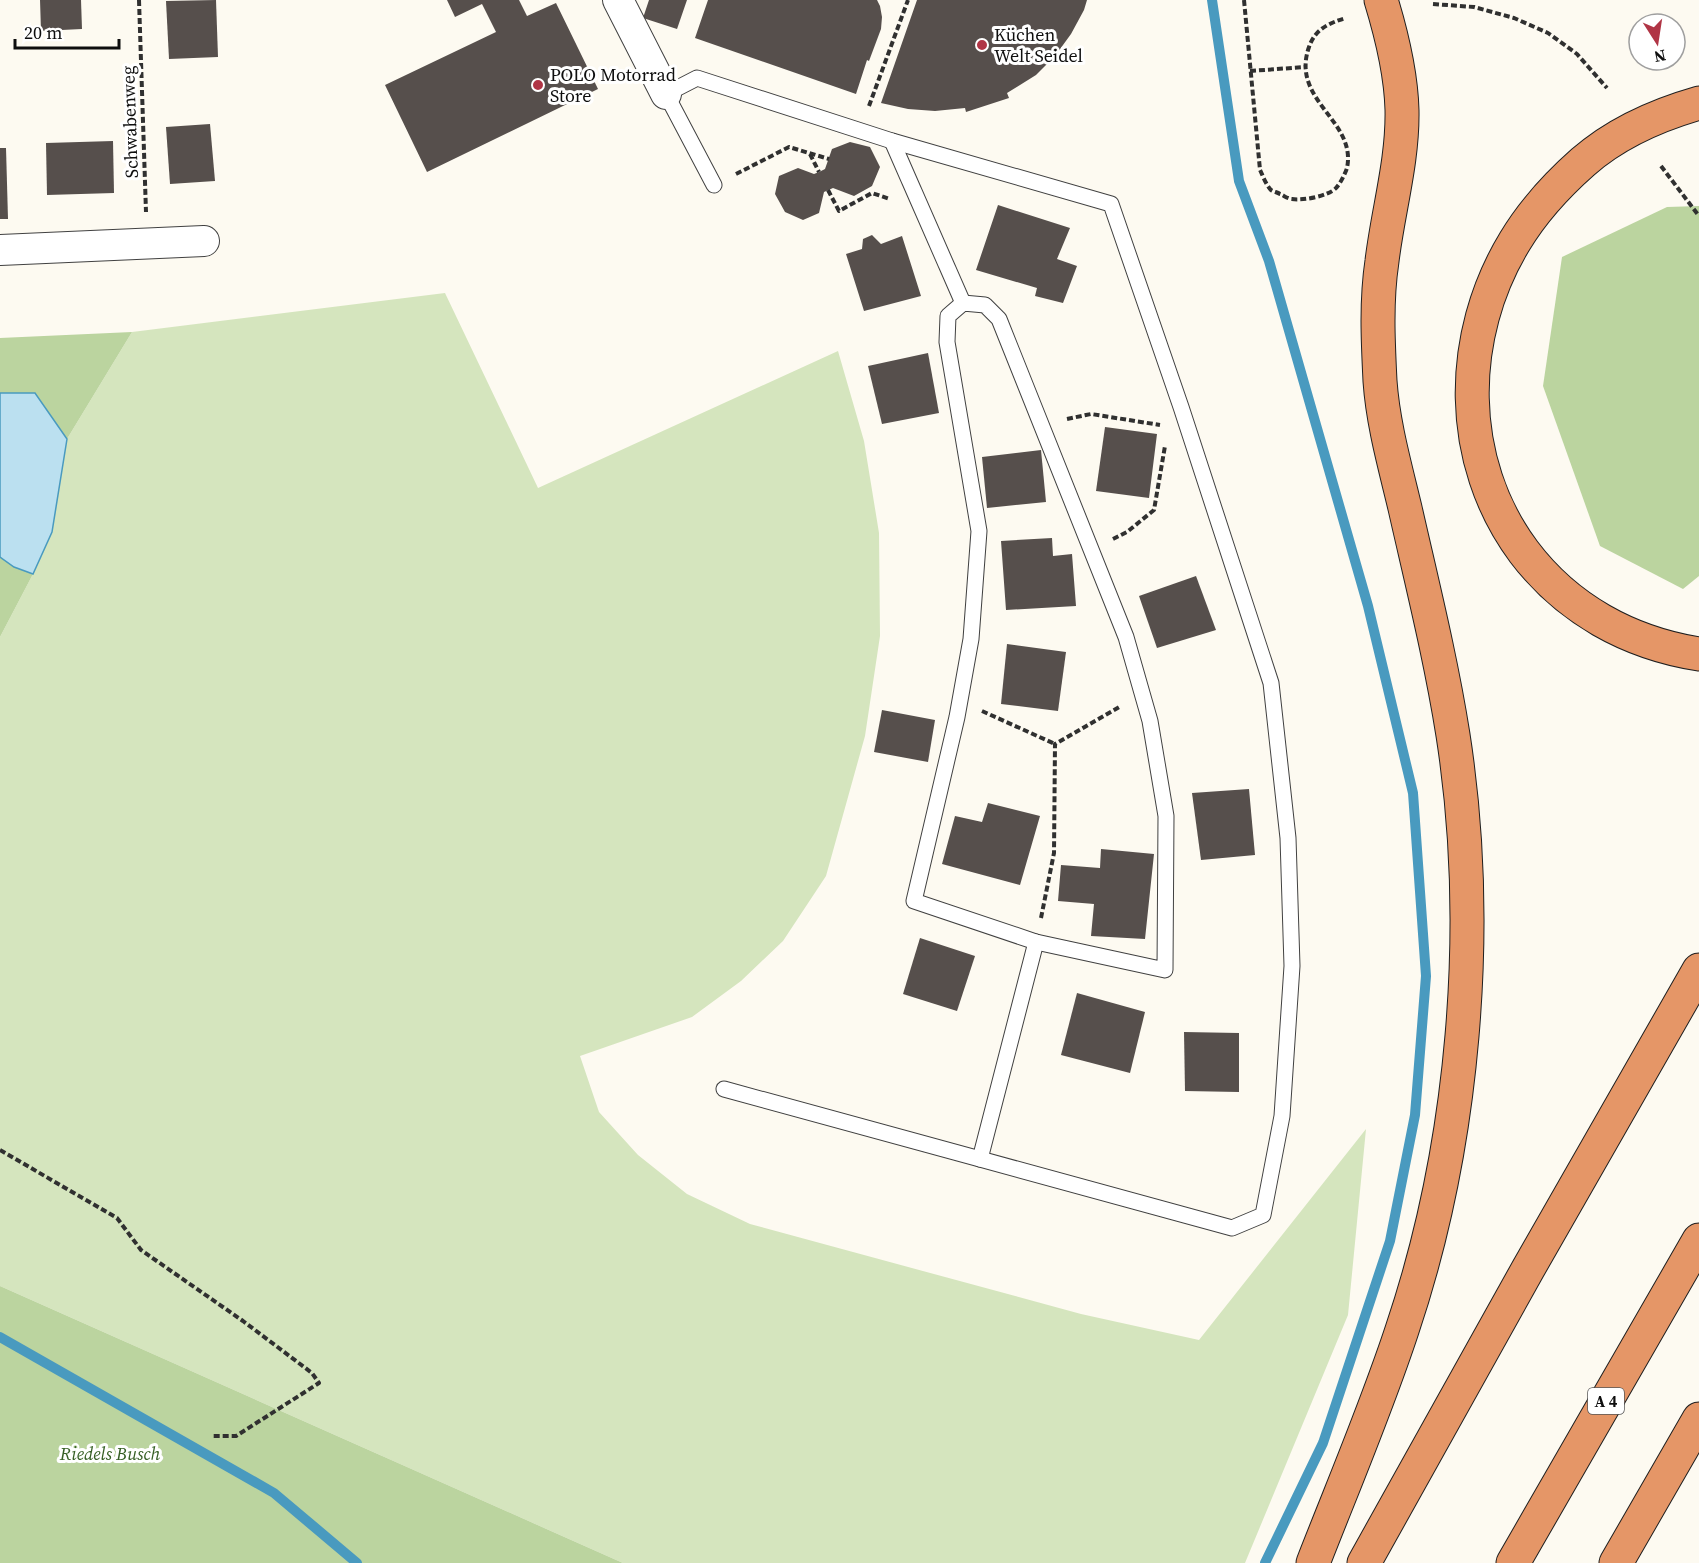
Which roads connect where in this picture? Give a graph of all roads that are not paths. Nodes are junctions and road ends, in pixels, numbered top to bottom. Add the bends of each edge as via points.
1 (618, 0) edge
2 (1381, 0) edge
3 (666, 94) junction
4 (1699, 103) edge
5 (892, 141) junction
6 (714, 185) road end
7 (204, 241) dead end
8 (0, 250) edge
9 (963, 303) junction
10 (1699, 654) edge
11 (1036, 942) junction
12 (1699, 970) edge
13 (724, 1089) dead end
14 (980, 1159) junction
15 (1699, 1240) edge
16 (1699, 1419) edge
17 (1313, 1563) edge
18 (1364, 1563) edge
19 (1514, 1563) edge
20 (1616, 1563) edge

1 - 3 street
2 - 17 highway via 1392,35 1402,110 1400,148 1380,274 1381,388 1454,739 1466,882 1463,1025 1441,1179 1424,1255 1402,1329
3 - 5 lane via 698,78
3 - 6 lane
4 - 10 highway via 1644,123 1613,140 1558,185 1535,212 1515,241 1486,306 1477,340 1472,411 1485,479 1514,539 1535,566 1558,590 1614,628 1645,642
5 - 9 lane
5 - 14 lane via 1111,204 1271,683 1288,838 1292,966 1282,1116 1263,1215 1232,1228
7 - 8 street
9 - 11 lane via 948,316 946,342 979,531 971,639 914,901
9 - 11 lane via 985,305 999,319 1126,637 1150,721 1166,816 1165,970
11 - 14 lane
12 - 18 highway
13 - 14 lane
15 - 19 highway, A 4
16 - 20 highway

